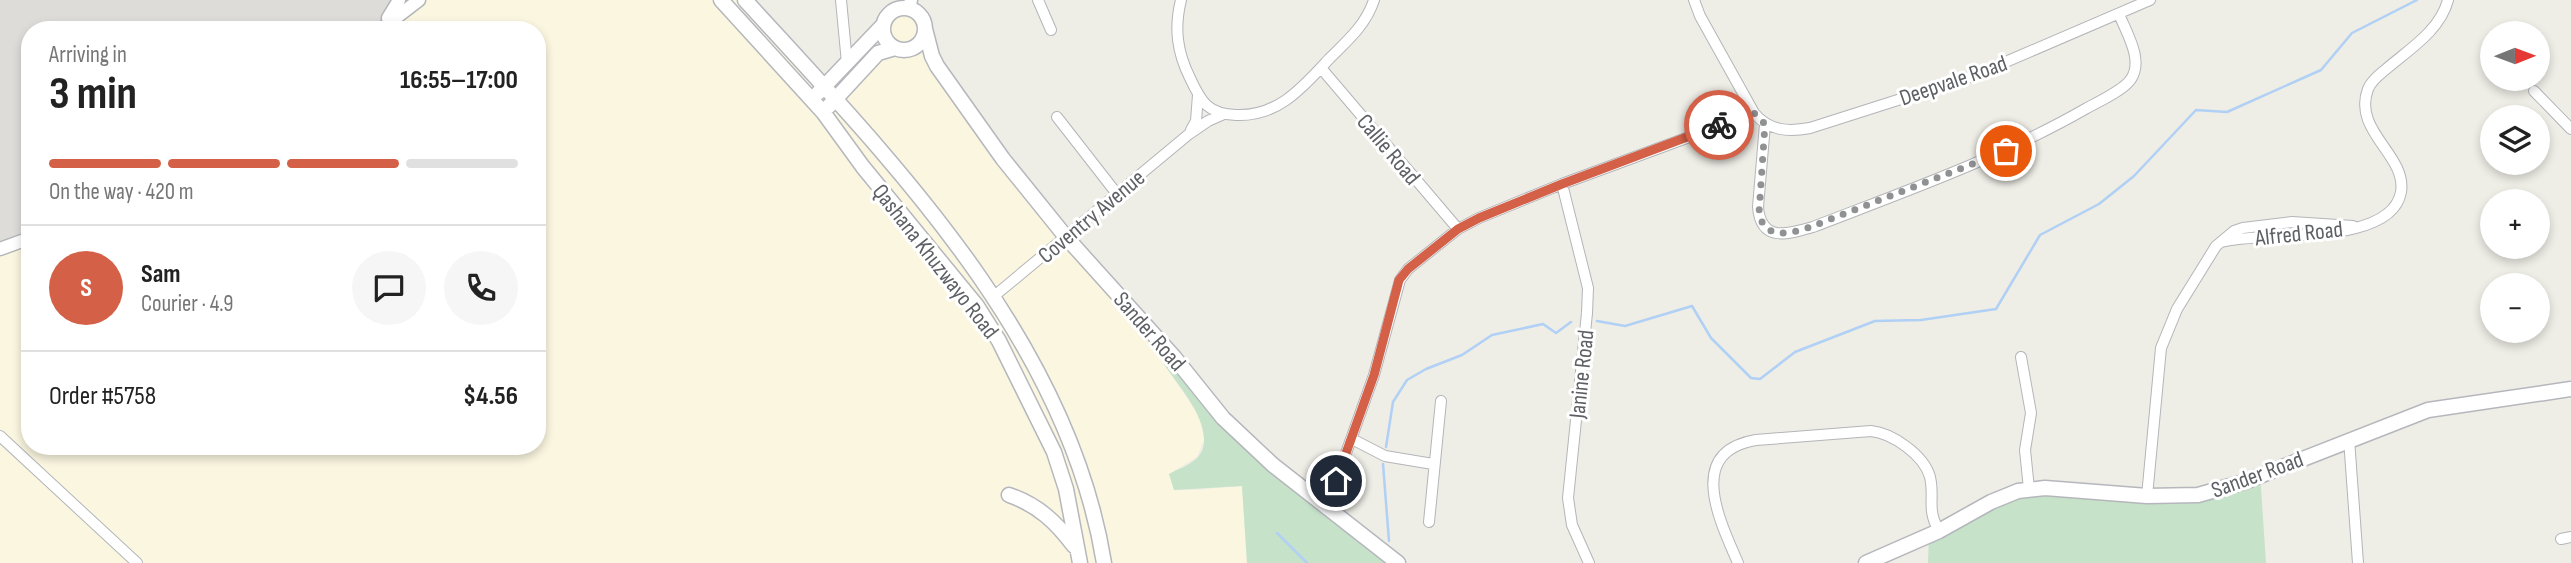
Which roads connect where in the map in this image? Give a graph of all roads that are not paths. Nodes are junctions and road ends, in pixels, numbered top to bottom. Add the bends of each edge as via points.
1 (399, 0) edge
2 (419, 0) edge
3 (721, 0) edge
4 (745, 0) edge
5 (841, 0) edge
6 (1038, 0) edge
7 (1181, 0) edge
8 (1374, 0) edge
9 (1694, 0) edge
10 (2151, 0) edge
11 (2448, 0) edge
12 (910, 4) edge
13 (2119, 14) junction
14 (386, 21) edge
15 (392, 21) edge
16 (883, 25) junction
17 (925, 29) junction
18 (1051, 30) dead end
19 (902, 49) junction
20 (847, 63) junction
21 (937, 66) junction
22 (1321, 68) junction
23 (824, 87) junction
24 (2534, 91) dead end
25 (1198, 96) junction
26 (1744, 96) junction
27 (812, 99) junction
28 (835, 100) junction
29 (823, 112) junction
30 (1754, 113) junction
31 (1224, 114) junction
32 (1057, 117) dead end
33 (1732, 120) junction
34 (1765, 124) junction
35 (2571, 130) edge
36 (1189, 134) junction
37 (1562, 184) junction
38 (1117, 194) junction
39 (1458, 229) junction
40 (1066, 237) junction
41 (21, 242) edge
42 (3, 250) edge
43 (993, 297) junction
44 (2021, 357) dead end
45 (2571, 389) edge
46 (1441, 401) dead end
47 (0, 436) edge
48 (1352, 439) junction
49 (2349, 439) junction
50 (1433, 464) junction
51 (2029, 489) junction
52 (1009, 495) dead end
53 (2147, 496) junction
54 (1326, 509) junction
55 (1429, 522) dead end
56 (1939, 531) junction
57 (1078, 556) edge
58 (137, 563) edge
59 (1104, 563) edge
60 (1398, 563) edge
61 (1589, 563) edge
62 (1738, 563) edge
63 (1866, 563) edge
64 (2358, 563) edge

1 - 14 street
2 - 15 street
3 - 27 main road, Qashana Khuzwayo Road
4 - 23 main road, Qashana Khuzwayo Road
5 - 20 street
6 - 18 street
7 - 25 street via 1177,37
8 - 22 street via 1358,30
9 - 26 street
10 - 13 street, Deepvale Road
11 - 53 street, Alfred Road via 2440,21 2368,87 2369,124 2396,168 2401,186 2392,209 2357,226 2292,222 2243,228 2209,256 2177,309 2161,348
12 - 16 main road via 889,13
12 - 17 main road
13 - 34 street, Deepvale Road via 1973,76 1810,128 1783,130
13 - 34 street via 2136,60 2128,83 2006,151 1813,226 1774,233 1760,219
16 - 19 main road via 885,38
16 - 20 main road
17 - 19 main road via 920,42
17 - 21 main road, Sander Road
19 - 21 main road, Sander Road
19 - 28 main road via 878,53
20 - 23 main road
21 - 40 main road, Sander Road
22 - 31 street via 1298,92 1269,111
22 - 39 street, Callie Road
23 - 27 main road
23 - 28 main road, Qashana Khuzwayo Road
24 - 35 street
25 - 31 street via 1213,111
25 - 36 street via 1196,121
26 - 30 street
26 - 33 street
27 - 29 main road, Qashana Khuzwayo Road
28 - 29 main road
28 - 43 main road, Qashana Khuzwayo Road via 938,221
29 - 57 main road, Qashana Khuzwayo Road via 977,306 999,341 1054,452
30 - 33 street
30 - 34 street
31 - 36 street, Coventry Avenue
32 - 38 street
33 - 37 street
36 - 38 street, Coventry Avenue
37 - 39 street
37 - 61 street, Janine Road via 1588,288 1568,498 1572,525
38 - 40 street, Coventry Avenue
39 - 48 street via 1399,280
40 - 43 street, Coventry Avenue
40 - 54 main road, Sander Road via 1233,428
41 - 42 street
43 - 59 main road, Qashana Khuzwayo Road via 1021,340 1069,439 1090,496
44 - 51 street via 2031,413 2025,450
45 - 49 main road, Sander Road via 2428,410
46 - 50 street
47 - 58 street
48 - 50 street via 1385,456
48 - 54 street
49 - 53 main road, Sander Road via 2214,492
49 - 64 street
50 - 55 street
51 - 53 main road, Sander Road
51 - 56 main road, Sander Road via 1991,502
52 - 57 main road via 1044,513
54 - 60 main road, Sander Road
56 - 62 street via 1930,512 1928,472 1893,437 1871,431 1756,440 1724,455 1712,483
56 - 63 main road, Sander Road

